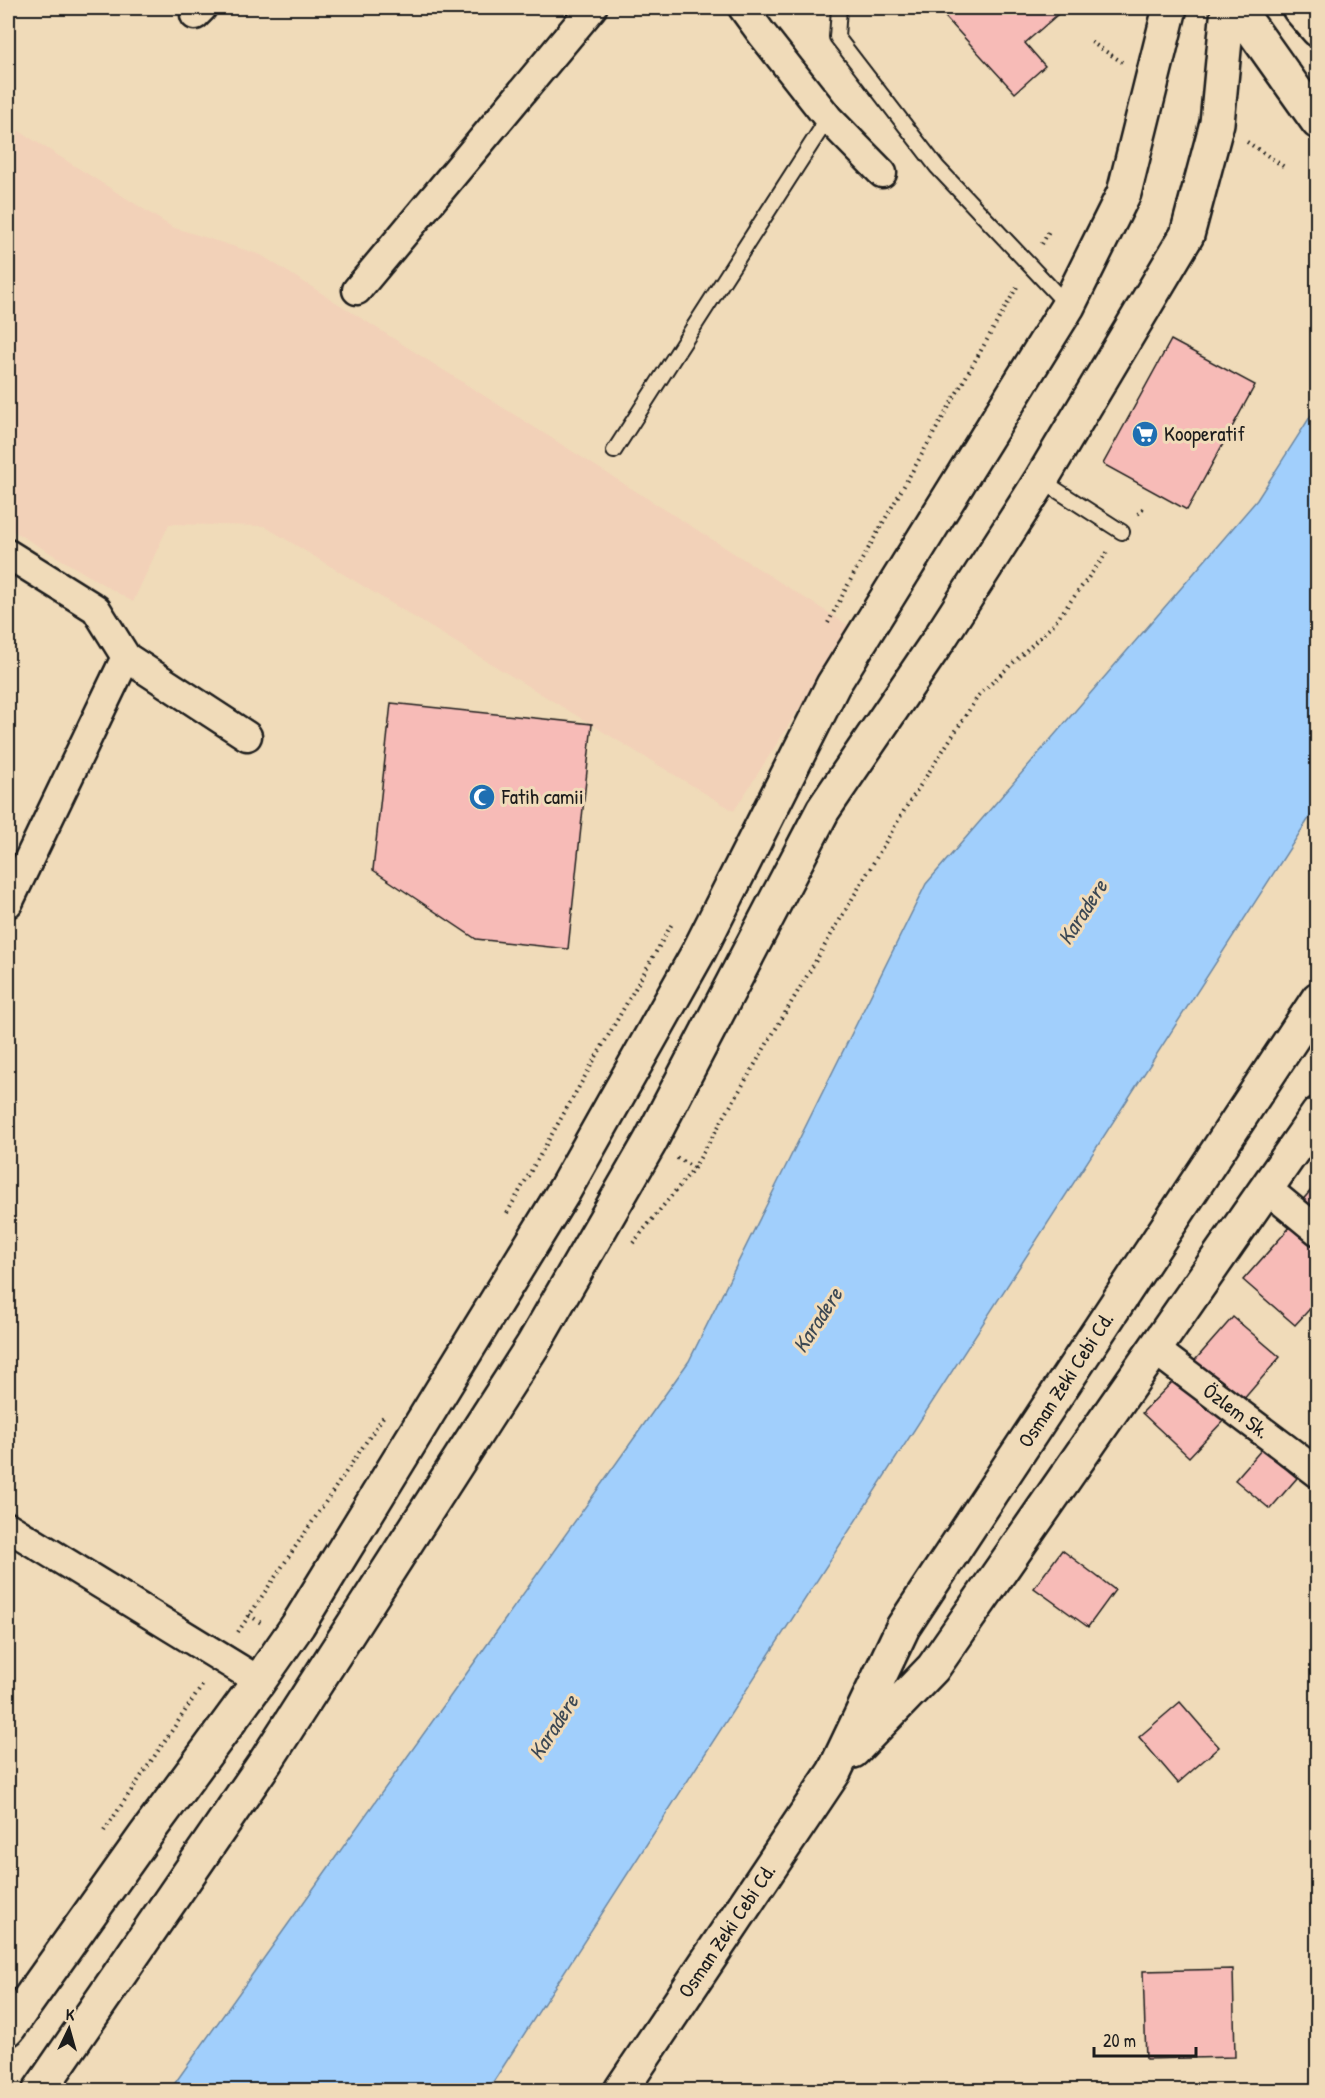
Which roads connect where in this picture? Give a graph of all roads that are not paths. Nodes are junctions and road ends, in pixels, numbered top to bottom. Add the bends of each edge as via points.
1 (592, 8) edge
2 (743, 8) edge
3 (839, 8) edge
4 (1170, 8) edge
5 (1228, 8) edge
6 (1237, 8) edge
7 (1299, 8) edge
8 (1317, 30) edge
9 (828, 118) junction
10 (1316, 120) edge
11 (882, 173) dead end
12 (357, 290) dead end
13 (1068, 306) junction
14 (614, 451) dead end
15 (1041, 480) junction
16 (1122, 532) road end
17 (8, 554) edge
18 (126, 657) junction
19 (247, 736) dead end
20 (8, 903) edge
21 (1317, 999) edge
22 (1317, 1114) edge
23 (1266, 1188) junction
24 (1317, 1231) edge
25 (1154, 1348) junction
26 (1317, 1473) edge
27 (8, 1527) edge
28 (259, 1681) junction
29 (834, 1772) junction
30 (8, 2029) edge
31 (40, 2091) edge
32 (621, 2091) edge

1 - 12 street
2 - 9 street
3 - 13 lane via 837,37 937,167
4 - 13 main road via 1125,193
5 - 15 main road via 1217,123 1187,235
6 - 10 main road
7 - 8 main road
9 - 11 street
9 - 14 lane
13 - 28 main road via 833,685 699,951 564,1191
15 - 16 lane
15 - 31 main road via 823,810 650,1142 533,1345 266,1761
17 - 18 street via 96,609
18 - 19 street
18 - 20 street
21 - 29 main road, Osman Zeki Cebi Cd. via 903,1628
22 - 23 main road, Osman Zeki Cebi Cd.
23 - 24 street
23 - 25 main road, Osman Zeki Cebi Cd.
25 - 26 street, Özlem Sk.
25 - 29 main road, Osman Zeki Cebi Cd. via 933,1668
27 - 28 street
28 - 30 main road
29 - 32 main road, Osman Zeki Cebi Cd.

